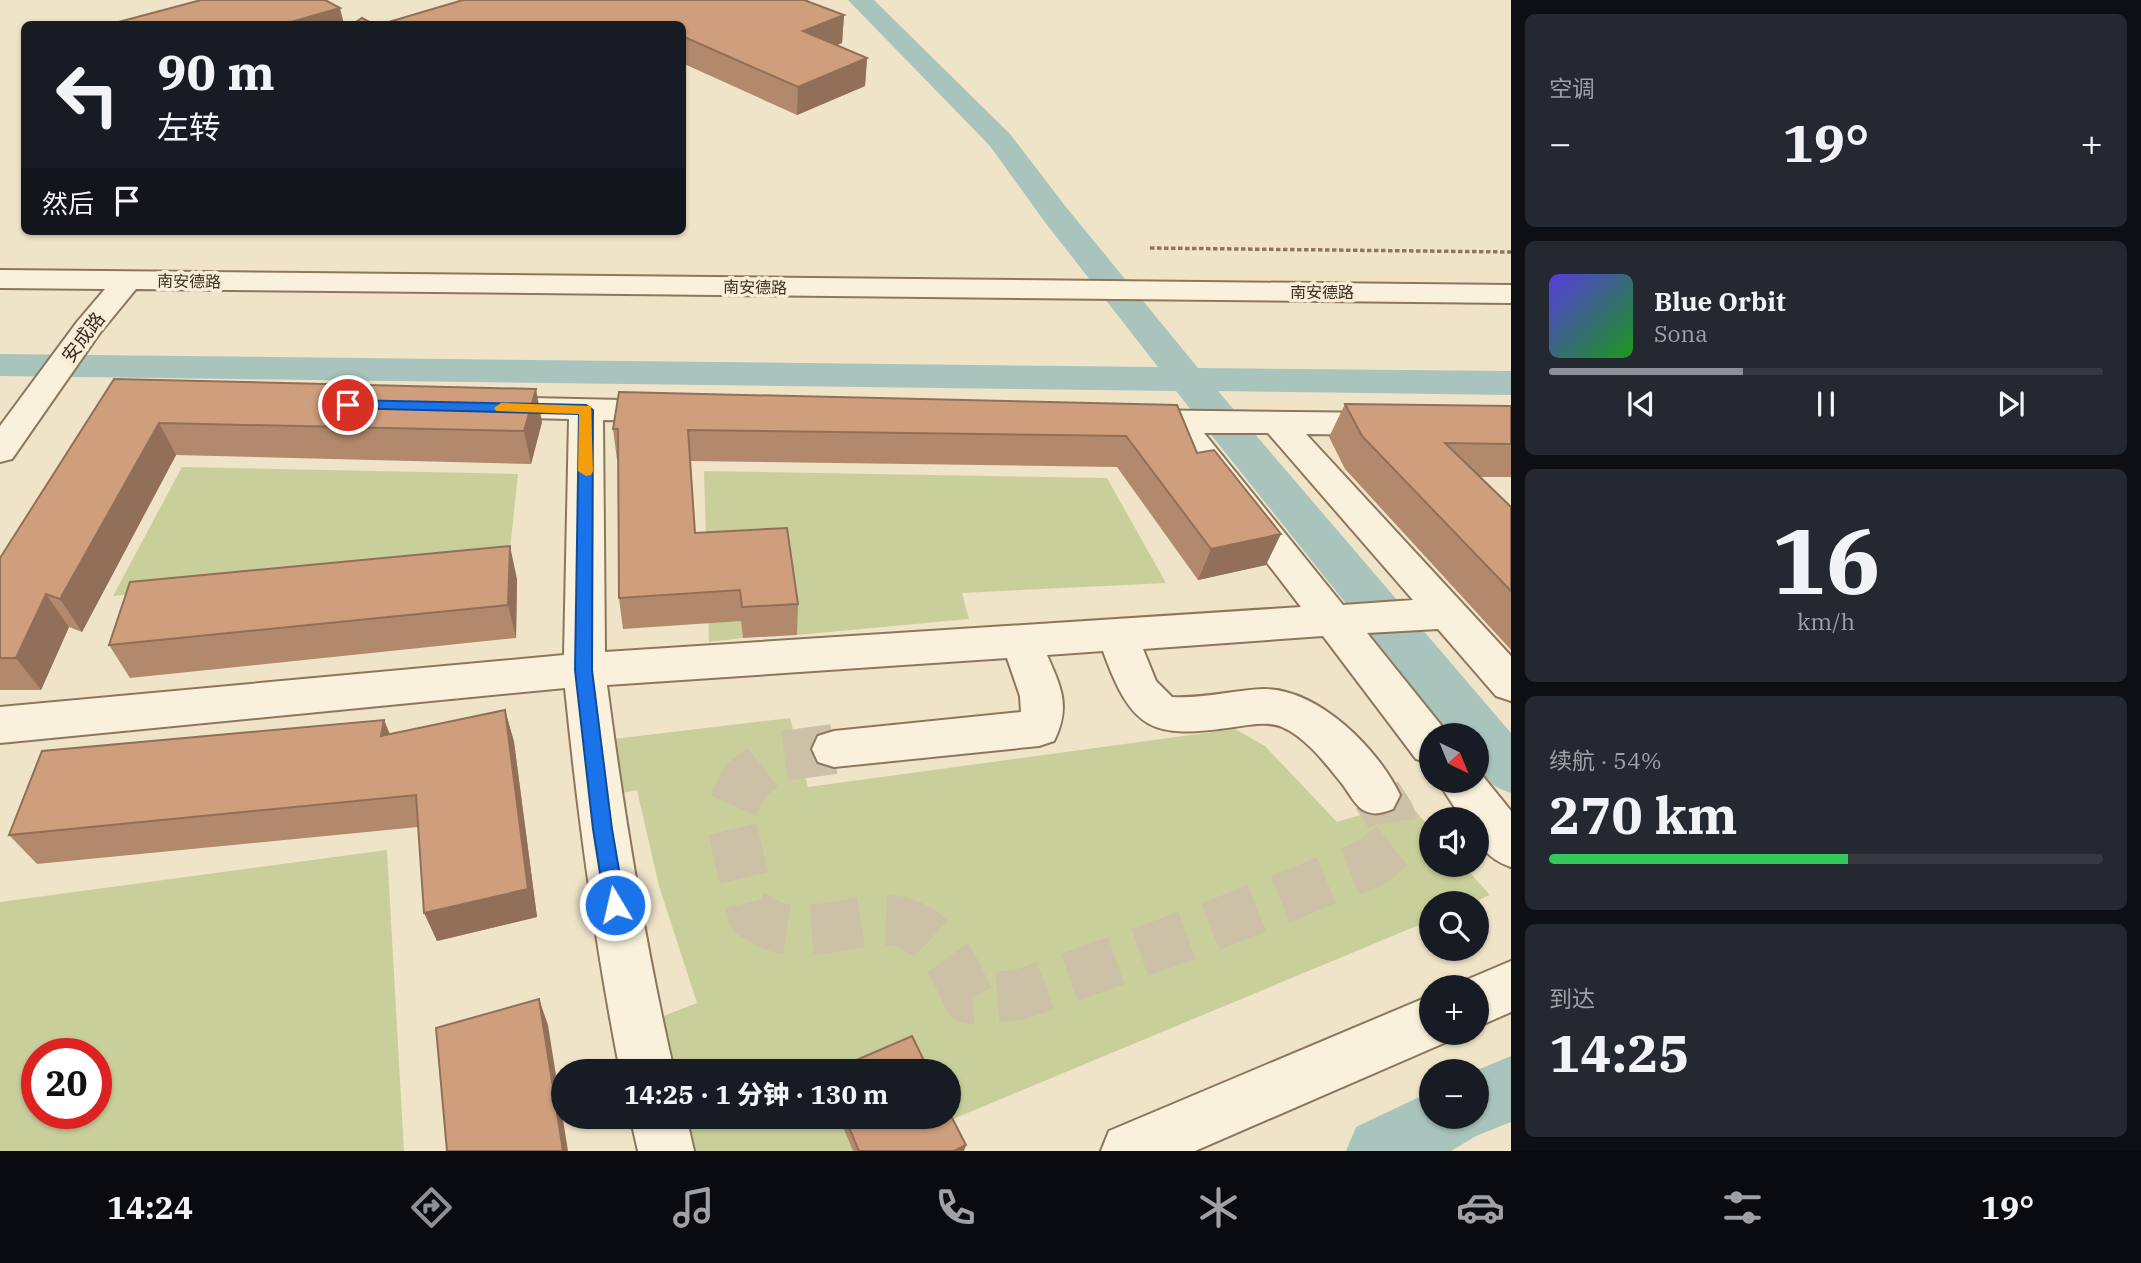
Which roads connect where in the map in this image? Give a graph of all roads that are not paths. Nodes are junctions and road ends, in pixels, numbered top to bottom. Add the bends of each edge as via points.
1 (0, 279) edge
2 (127, 281) junction
3 (1511, 294) edge
4 (464, 407) edge
5 (586, 410) junction
6 (696, 412) edge
7 (1095, 421) edge
8 (1186, 423) junction
9 (1269, 424) junction
10 (1417, 425) edge
11 (0, 451) edge
12 (1437, 614) junction
13 (1344, 619) junction
14 (1117, 634) junction
15 (1021, 641) junction
16 (584, 670) junction
17 (1511, 684) edge
18 (0, 725) edge
19 (1419, 727) edge
20 (834, 749) tunnel mouth
21 (1469, 793) edge
22 (1377, 795) tunnel mouth
23 (1511, 846) edge
24 (1511, 986) edge
25 (1489, 996) edge
26 (1419, 1027) edge
27 (645, 1059) edge
28 (661, 1129) edge
29 (666, 1151) edge
30 (1129, 1151) edge

1 - 2 street, 南安德路
2 - 3 street, 南安德路
2 - 11 street, 安成路
4 - 5 street
5 - 6 street
5 - 16 street
7 - 8 street
8 - 9 street
8 - 13 street
9 - 10 street
9 - 12 street
12 - 13 street
12 - 17 street
13 - 14 street
13 - 19 street
14 - 15 street
14 - 22 street via 1144,698 1158,709 1189,715 1261,705 1281,708 1319,730
15 - 16 street
15 - 20 street via 1043,704 1039,728
16 - 18 street
16 - 27 street via 602,829
21 - 23 street
24 - 25 street
26 - 30 street
28 - 29 street

